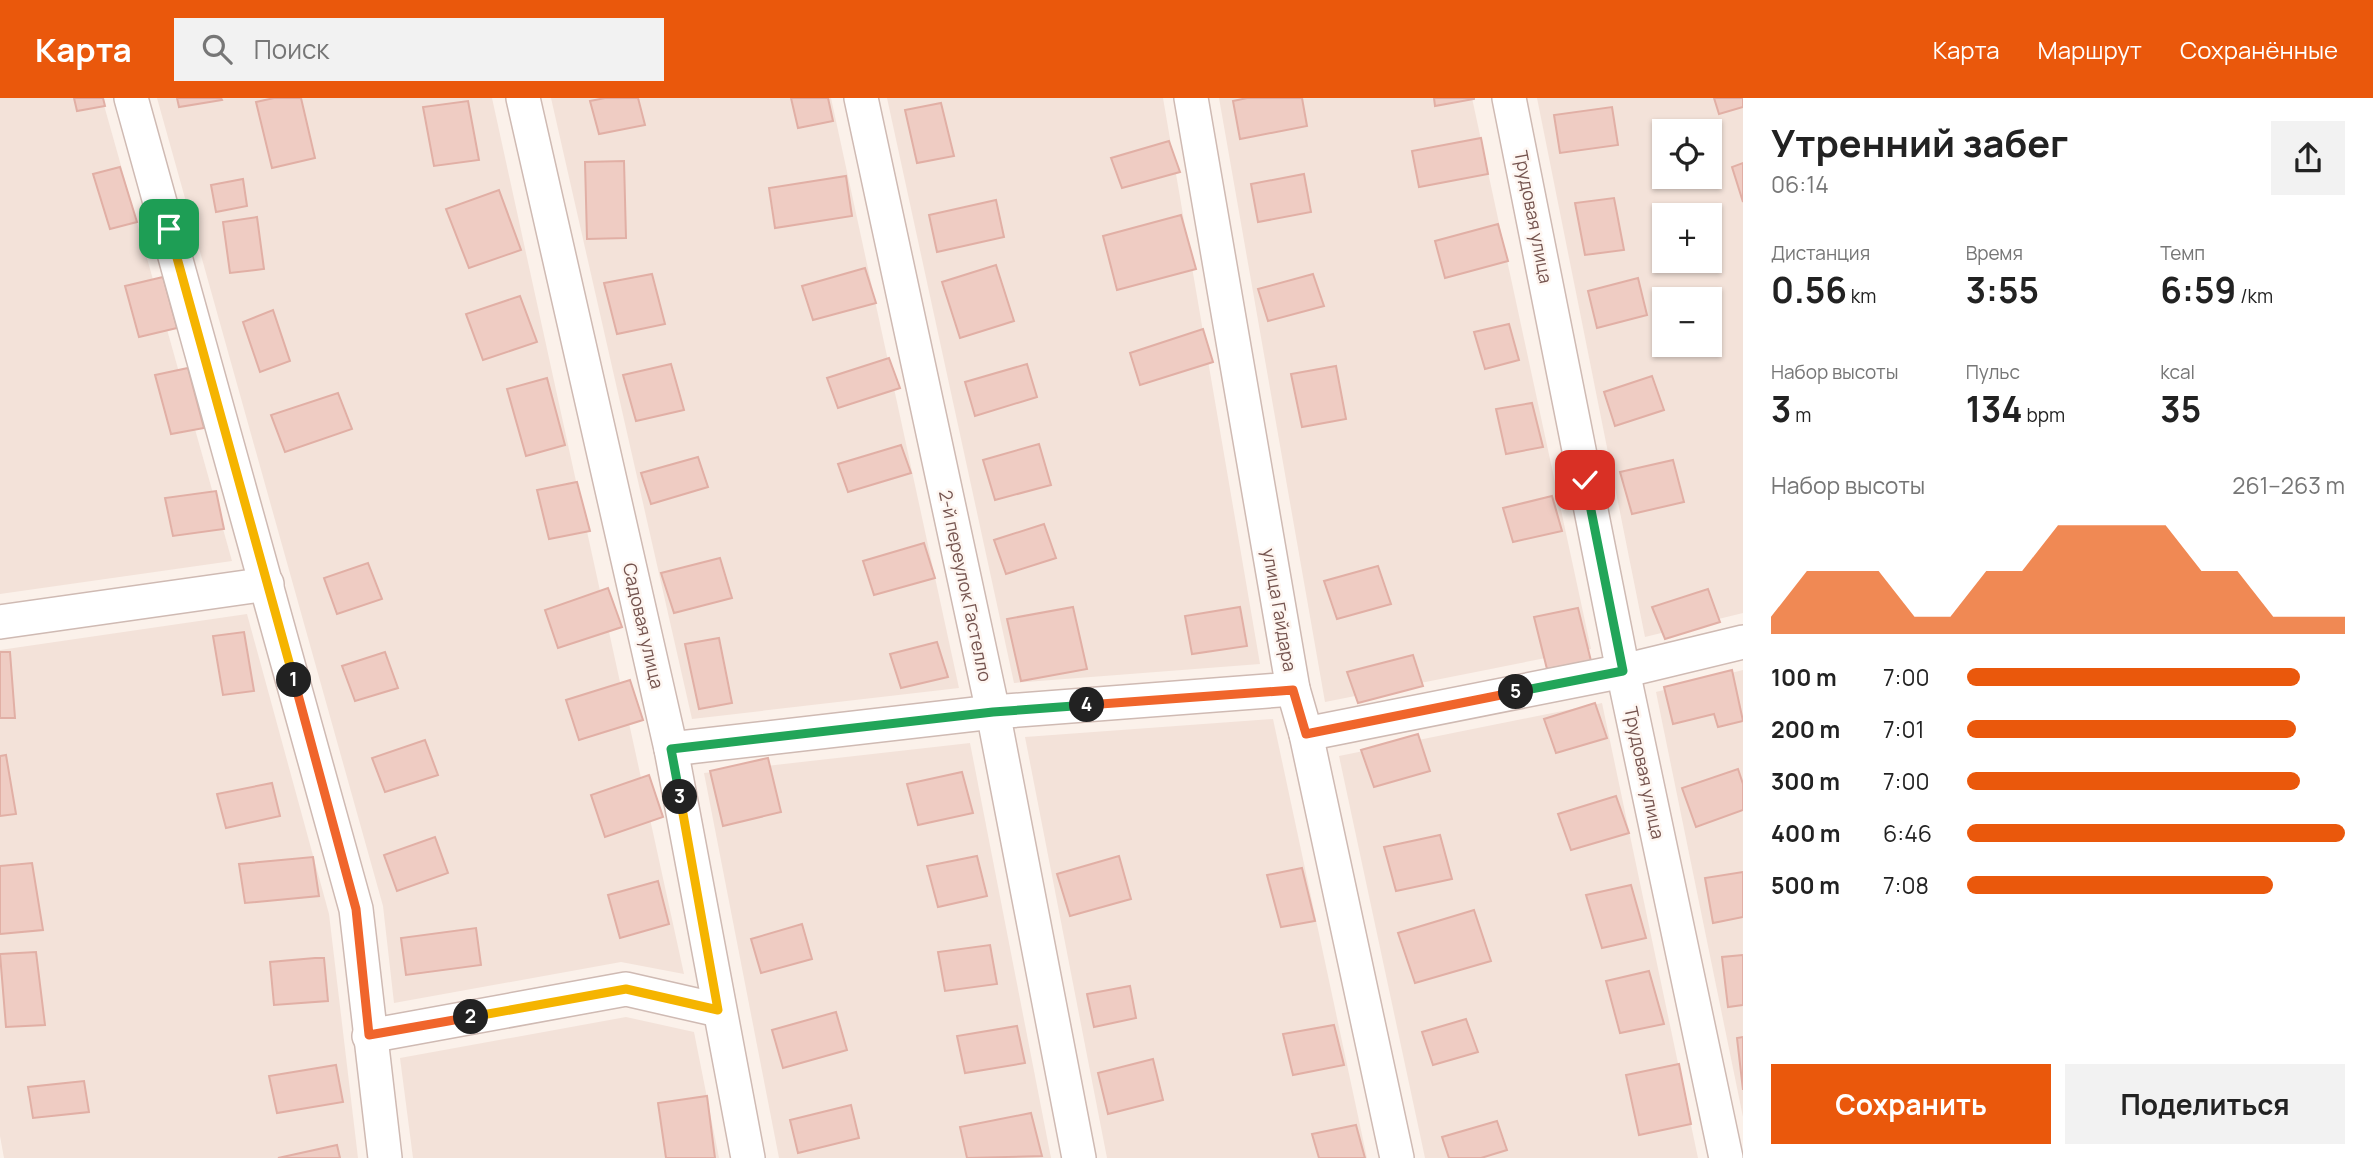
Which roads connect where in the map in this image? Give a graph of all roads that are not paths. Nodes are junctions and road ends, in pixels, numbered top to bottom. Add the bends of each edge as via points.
1 (131, 98) edge
2 (523, 98) edge
3 (860, 98) edge
4 (1191, 98) edge
5 (1509, 98) edge
6 (267, 584) junction
7 (0, 622) edge
8 (1743, 642) edge
9 (1623, 671) junction
10 (1293, 690) junction
11 (993, 712) junction
12 (1306, 734) junction
13 (671, 749) junction
14 (718, 1010) junction
15 (369, 1035) junction
16 (385, 1158) edge
17 (748, 1158) edge
18 (1079, 1158) edge
19 (1396, 1158) edge
20 (1726, 1158) edge

1 - 6 street
2 - 13 street, Садовая улица
3 - 11 street, 2-й переулок Гастелло
4 - 10 street, улица Гайдара
5 - 9 street, Трудовая улица
6 - 7 street
6 - 15 street via 356,909
8 - 9 street
9 - 12 street
9 - 20 street, Трудовая улица
10 - 11 street
10 - 12 street, улица Гайдара
11 - 13 street
11 - 18 street, 2-й переулок Гастелло
12 - 19 street, улица Гайдара
13 - 14 street, Садовая улица
14 - 15 street via 626,989
14 - 17 street, Садовая улица
15 - 16 street

